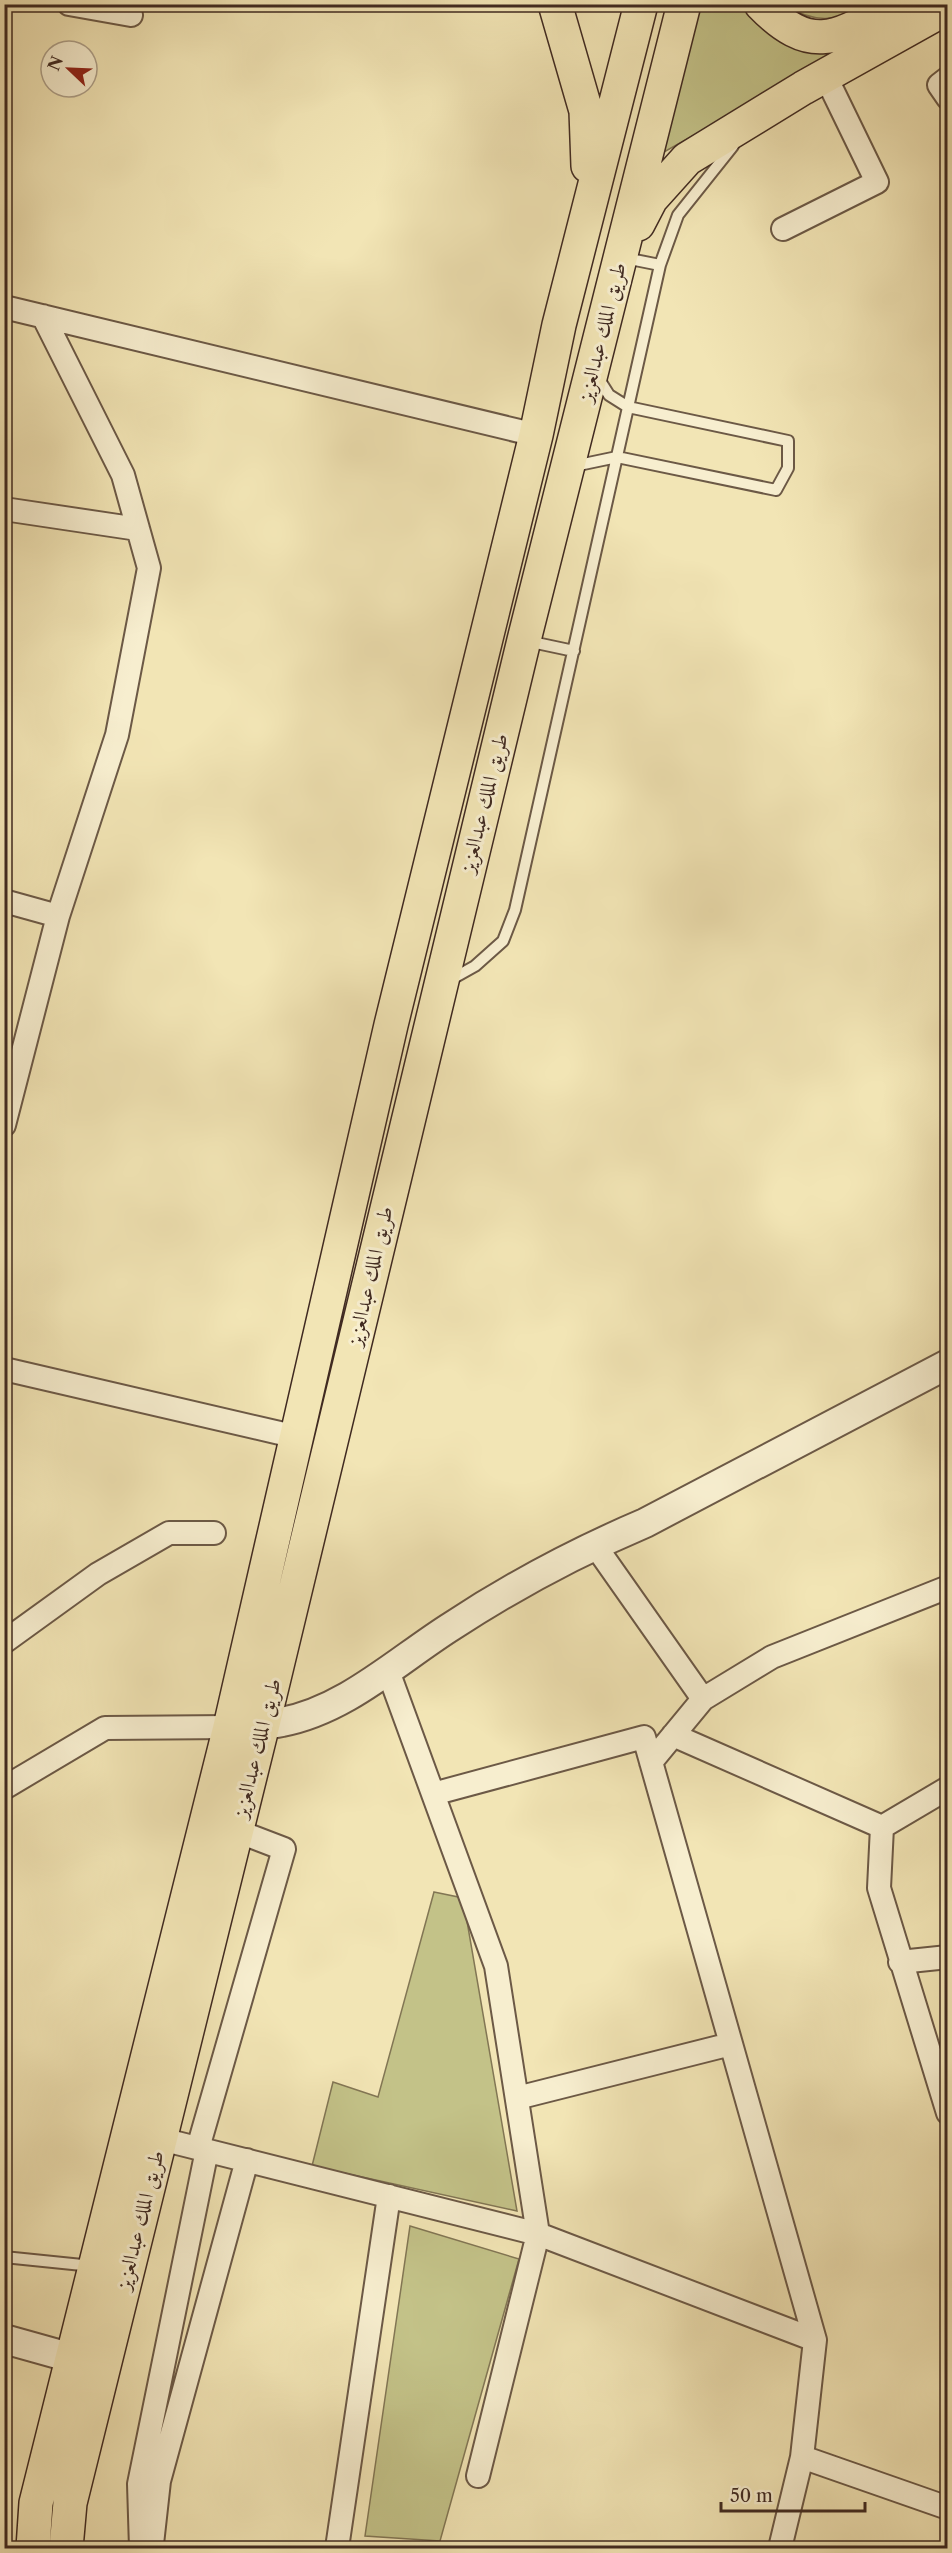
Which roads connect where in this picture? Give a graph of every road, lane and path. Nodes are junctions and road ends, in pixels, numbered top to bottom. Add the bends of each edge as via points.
1 (69, 4) edge
2 (555, 4) edge
3 (641, 4) edge
4 (684, 4) edge
5 (761, 4) edge
6 (897, 4) edge
7 (948, 8) edge
8 (131, 15) dead end
9 (825, 75) junction
10 (948, 78) edge
11 (948, 98) edge
12 (761, 113) junction
13 (783, 229) dead end
14 (578, 253) junction
15 (621, 258) junction
16 (660, 265) junction
17 (4, 307) edge
18 (43, 316) junction
19 (593, 368) junction
20 (628, 407) junction
21 (536, 435) junction
22 (617, 457) junction
23 (567, 467) junction
24 (4, 509) edge
25 (138, 529) junction
26 (524, 640) junction
27 (573, 651) junction
28 (4, 901) edge
29 (58, 916) junction
30 (439, 986) junction
31 (4, 1125) edge
32 (948, 1364) edge
33 (4, 1369) edge
34 (297, 1437) junction
35 (214, 1533) dead end
36 (594, 1544) junction
37 (948, 1587) edge
38 (4, 1642) edge
39 (388, 1671) junction
40 (703, 1699) junction
41 (263, 1724) junction
42 (230, 1726) junction
43 (673, 1735) junction
44 (651, 1762) junction
45 (4, 1788) edge
46 (948, 1788) edge
47 (433, 1794) junction
48 (882, 1827) junction
49 (237, 1831) junction
50 (948, 1957) edge
51 (900, 1962) junction
52 (731, 2044) junction
53 (517, 2098) junction
54 (946, 2105) edge
55 (161, 2139) junction
56 (202, 2149) junction
57 (247, 2160) junction
58 (389, 2196) junction
59 (538, 2234) junction
60 (4, 2257) edge
61 (95, 2267) junction
62 (4, 2339) edge
63 (815, 2340) junction
64 (72, 2358) junction
65 (802, 2457) junction
66 (478, 2476) dead end
67 (948, 2508) edge
68 (33, 2548) edge
69 (66, 2548) edge
70 (141, 2548) edge
71 (151, 2548) edge
72 (338, 2548) edge
73 (780, 2548) edge

1 - 8 street
2 - 14 highway via 586,111 589,155
3 - 14 highway, طريق الملك عبدالعزيز
4 - 15 highway, طريق الملك عبدالعزيز
5 - 6 highway via 782,24 804,37 835,37
7 - 9 highway
9 - 12 highway
9 - 13 street via 877,182
10 - 11 street via 939,85
12 - 15 highway via 687,159 651,199
12 - 16 lane via 678,215
14 - 21 highway, طريق الملك عبدالعزيز
15 - 16 lane
15 - 19 highway, طريق الملك عبدالعزيز
16 - 20 lane
17 - 18 street
18 - 21 street
18 - 25 street via 123,475
19 - 20 lane via 609,395
19 - 23 highway, طريق الملك عبدالعزيز
20 - 22 lane
20 - 22 lane via 788,441 788,468 776,490
21 - 34 highway, طريق الملك عبدالعزيز via 391,1024
22 - 23 lane
22 - 27 lane
23 - 26 highway, طريق الملك عبدالعزيز
24 - 25 street
25 - 29 street via 149,568 117,735
26 - 27 lane
26 - 30 highway, طريق الملك عبدالعزيز
27 - 30 lane via 515,910 503,941 475,966
28 - 29 street
29 - 31 street
30 - 41 highway, طريق الملك عبدالعزيز
32 - 36 street via 645,1523
33 - 34 street
34 - 42 highway, طريق الملك عبدالعزيز
35 - 38 street via 169,1533 98,1574
36 - 39 street via 452,1625
36 - 40 street
37 - 40 street via 772,1657
39 - 41 street via 327,1707 283,1722
39 - 47 street
40 - 43 street
41 - 42 street
41 - 49 highway, طريق الملك عبدالعزيز
42 - 45 street via 105,1728
42 - 61 highway, طريق الملك عبدالعزيز
43 - 44 street
43 - 48 street
44 - 47 street via 644,1737
44 - 52 street
46 - 48 street
47 - 53 street via 496,1966
48 - 51 street via 879,1888
49 - 55 highway, طريق الملك عبدالعزيز
49 - 56 street via 284,1849
50 - 51 street
51 - 54 street
52 - 53 street
52 - 63 street
53 - 59 street
55 - 56 street
55 - 69 highway, طريق الملك عبدالعزيز via 70,2504
56 - 57 street
56 - 70 street via 139,2484
57 - 58 street
57 - 71 street via 159,2481
58 - 59 street
58 - 72 street
59 - 63 street
59 - 66 street
60 - 61 lane
61 - 64 highway, طريق الملك عبدالعزيز
62 - 64 street
63 - 65 street
64 - 68 highway, طريق الملك عبدالعزيز via 36,2503
65 - 67 street
65 - 73 street

